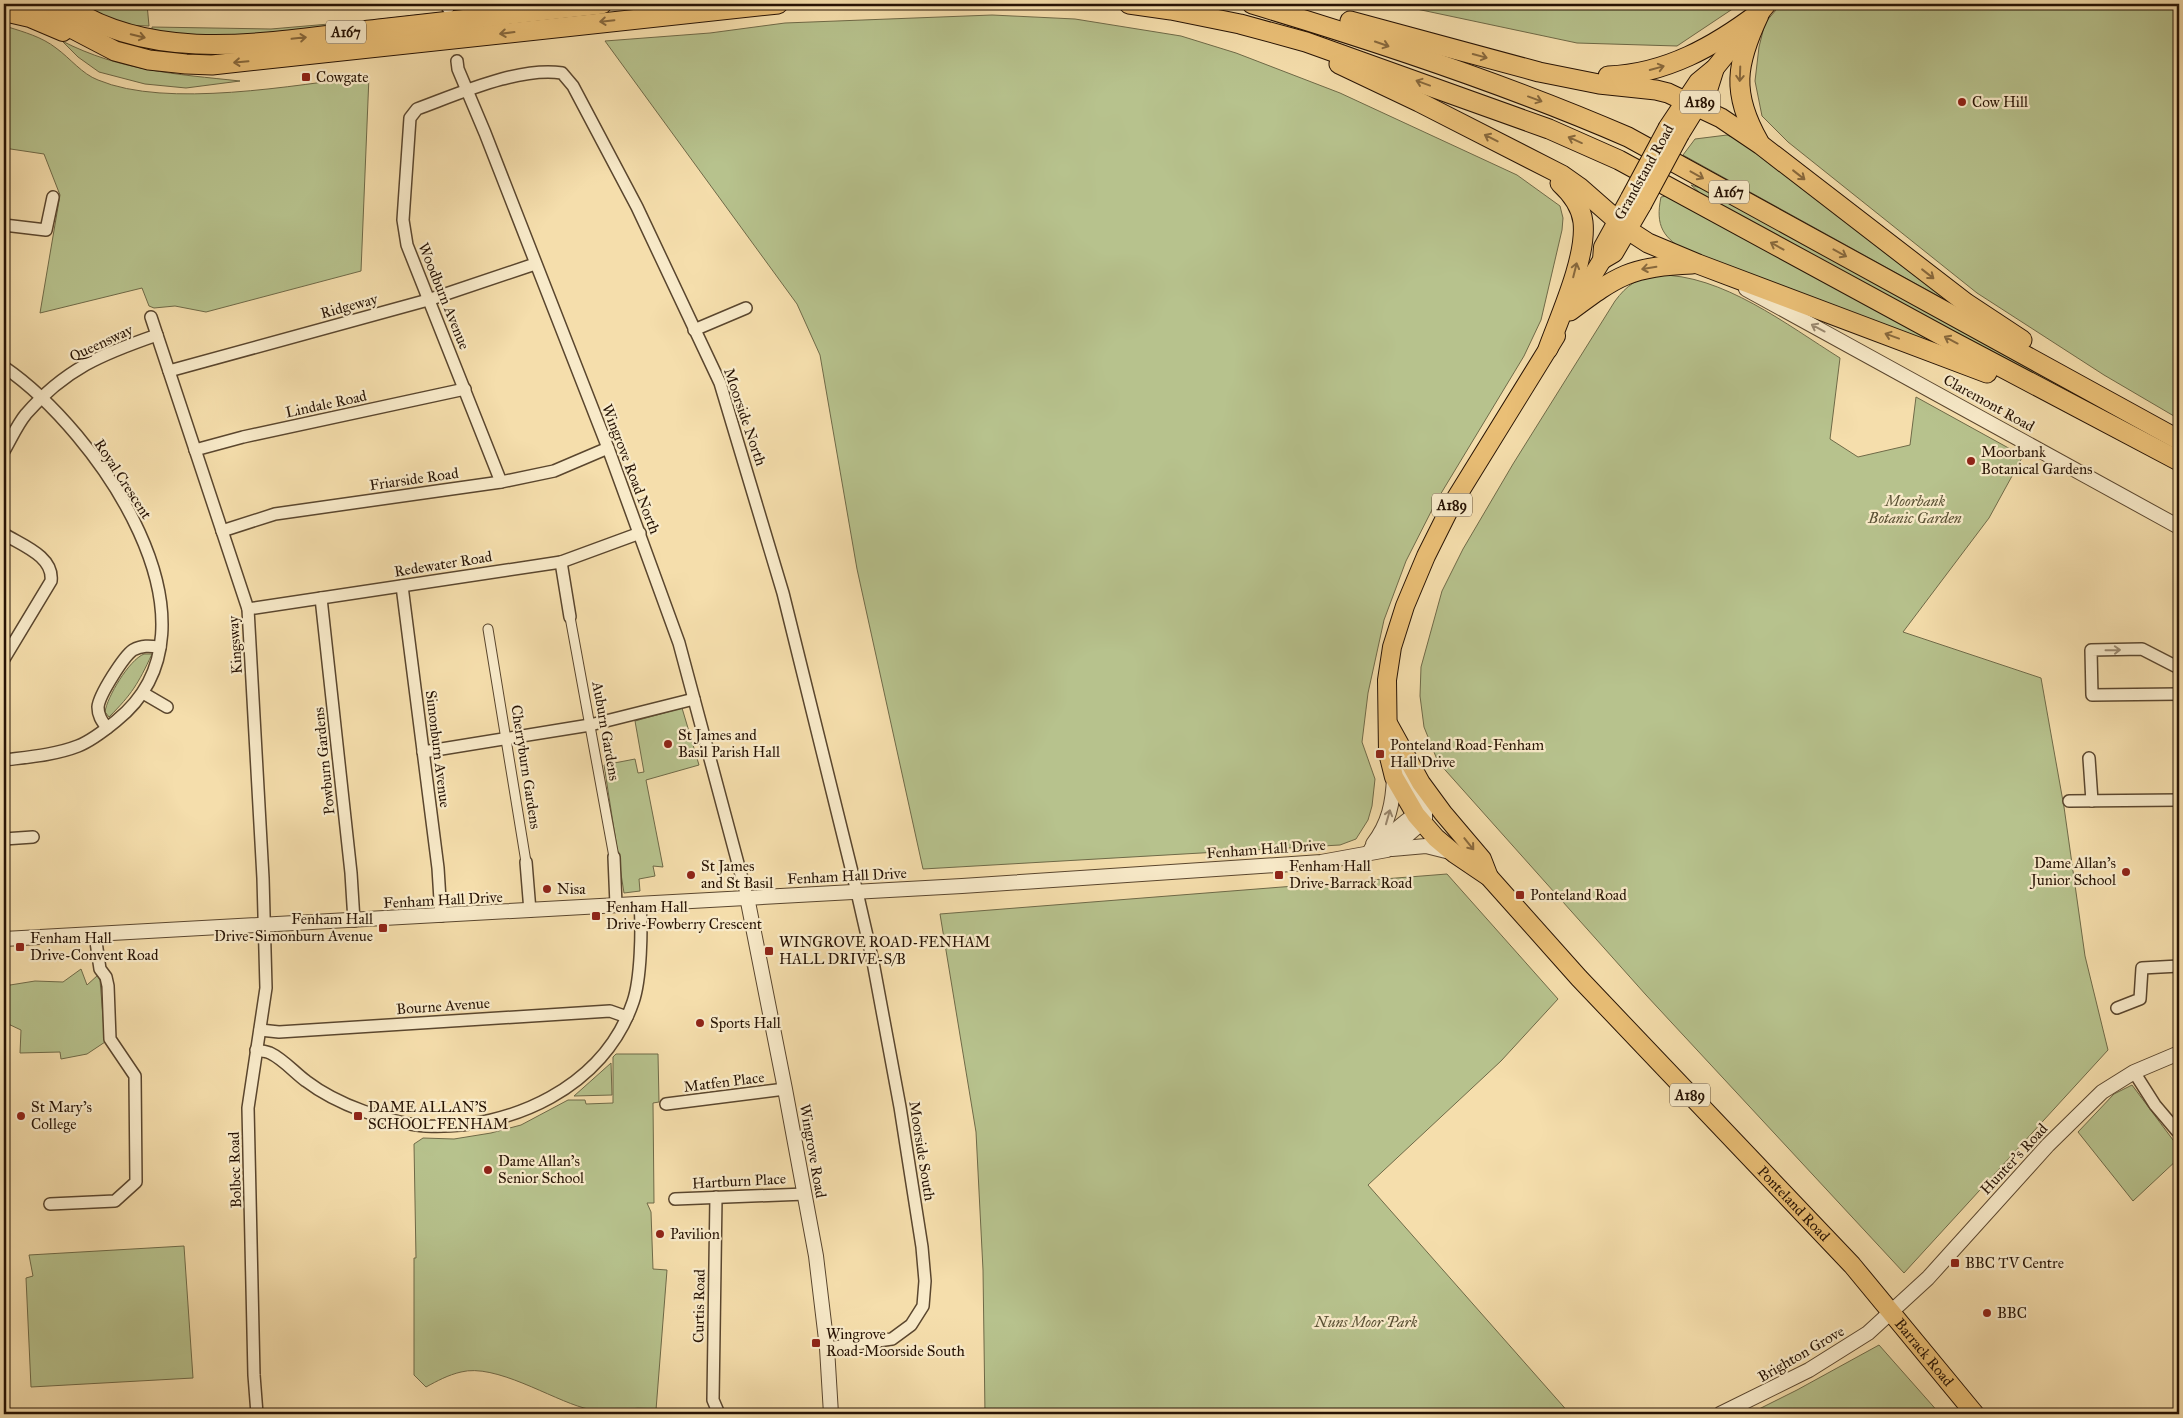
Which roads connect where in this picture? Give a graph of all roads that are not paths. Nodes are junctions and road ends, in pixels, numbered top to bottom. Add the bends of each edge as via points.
1 (32, 4) edge
2 (50, 4) edge
3 (64, 4) edge
4 (602, 4) edge
5 (778, 4) edge
6 (1129, 4) edge
7 (1252, 4) edge
8 (1263, 4) edge
9 (1763, 8) edge
10 (4, 12) edge
11 (1240, 24) junction
12 (92, 39) junction
13 (115, 51) junction
14 (457, 61) dead end
15 (1539, 72) junction
16 (468, 92) junction
17 (1690, 104) junction
18 (1761, 145) junction
19 (1535, 160) junction
20 (53, 197) dead end
21 (4, 225) edge
22 (1622, 226) junction
23 (535, 264) junction
24 (1698, 264) junction
25 (1723, 273) junction
26 (428, 300) junction
27 (746, 308) dead end
28 (1570, 311) junction
29 (151, 317) dead end
30 (694, 330) junction
31 (157, 335) junction
32 (1548, 349) junction
33 (4, 367) edge
34 (169, 372) junction
35 (465, 389) junction
36 (43, 398) junction
37 (2171, 436) edge
38 (608, 448) junction
39 (195, 450) junction
40 (4, 451) edge
41 (2162, 451) junction
42 (2179, 462) edge
43 (501, 482) junction
44 (2179, 527) edge
45 (222, 531) junction
46 (640, 533) junction
47 (4, 534) edge
48 (561, 562) junction
49 (402, 586) junction
50 (321, 598) junction
51 (248, 609) junction
52 (570, 617) joint
53 (488, 629) dead end
54 (160, 647) junction
55 (4, 659) edge
56 (2179, 668) edge
57 (144, 693) junction
58 (2179, 694) edge
59 (694, 699) junction
60 (167, 707) dead end
61 (590, 725) junction
62 (107, 728) junction
63 (1391, 728) junction
64 (506, 739) junction
65 (423, 752) junction
66 (2089, 758) dead end
67 (4, 760) edge
68 (1394, 777) junction
69 (2179, 800) edge
70 (2069, 801) dead end
71 (2092, 801) junction
72 (1427, 816) junction
73 (33, 837) dead end
74 (4, 839) edge
75 (1387, 850) junction
76 (1365, 853) junction
77 (1455, 854) junction
78 (614, 857) joint
79 (526, 862) joint
80 (1489, 877) junction
81 (857, 892) junction
82 (747, 897) junction
83 (640, 904) junction
84 (616, 905) junction
85 (530, 911) junction
86 (441, 916) junction
87 (354, 921) junction
88 (265, 926) junction
89 (95, 935) junction
90 (4, 939) edge
91 (2179, 966) edge
92 (2117, 1008) dead end
93 (627, 1017) junction
94 (260, 1030) junction
95 (256, 1050) junction
96 (2179, 1053) edge
97 (2134, 1072) junction
98 (785, 1089) junction
99 (666, 1104) dead end
100 (2178, 1131) edge
101 (804, 1194) junction
102 (716, 1197) junction
103 (675, 1199) dead end
104 (50, 1204) dead end
105 (1892, 1312) junction
106 (827, 1348) junction
107 (258, 1414) edge
108 (719, 1414) edge
109 (832, 1414) edge
110 (1720, 1414) edge
111 (1975, 1414) edge

1 - 12 highway, A167
2 - 12 street
3 -> 4 highway, A167 via 121,31 161,41 209,44
5 -> 13 highway, A167 via 236,63 186,64 149,60
6 - 11 highway, A167
7 -> 37 highway, A167 via 1376,41 1560,108 1628,138
8 -> 15 highway via 1306,10
15 -> 9 highway via 1611,76 1658,68 1709,48
9 - 17 main road, Grandstand Road / A189 via 1715,68 1698,82
9 -> 18 highway via 1745,43 1739,79 1744,111
10 - 13 main road, A167 via 30,18
19 -> 11 highway via 1367,77
41 -> 11 highway, A167 via 1619,160 1549,129 1368,63
12 - 13 highway, A167
14 - 16 street, Wingrove Road North
15 - 17 highway via 1599,84 1656,90
16 - 23 street, Wingrove Road North
16 - 26 street, Woodburn Avenue via 417,109 410,118 403,220 407,245
16 - 30 street, Moorside North via 488,83 547,70 562,73 573,86 637,207
17 - 18 highway via 1721,118
17 - 22 main road, Grandstand Road / A189, bridge
18 -> 37 highway via 1966,303
19 - 22 highway via 1580,187
32 -> 19 highway via 1575,274 1583,222 1569,192
20 - 21 street via 46,230
22 - 24 highway via 1648,243
22 - 28 main road, Grandstand Road / A189 via 1603,247 1602,260
23 - 26 street, Ridgeway
23 - 38 street, Wingrove Road North
24 - 25 highway
24 -> 28 highway via 1650,267 1627,273
41 -> 25 highway via 1965,363
44 -> 25 street, Claremont Road via 1754,294
26 - 34 street, Ridgeway
26 - 35 street, Woodburn Avenue
27 - 30 street
28 - 32 main road, Grandstand Road / A189
29 - 31 street, Kingsway
30 - 81 street, Moorside North via 720,383 764,530
31 - 34 street, Kingsway
31 - 36 street, Queensway via 83,365
32 - 63 main road, Grandstand Road / A189 via 1451,506 1405,606 1390,660 1387,696
33 - 36 street, Royal Crescent
34 - 39 street, Kingsway
35 - 39 street, Lindale Road
35 - 43 street, Woodburn Avenue
36 - 40 street, Queensway via 25,415
36 - 54 street, Royal Crescent via 88,450 137,528 149,558 162,612
38 - 43 street, Friarside Road via 554,471
38 - 46 street, Wingrove Road North
39 - 45 street, Kingsway
41 - 42 highway, A167
43 - 45 street, Friarside Road via 275,514
45 - 51 street, Kingsway
46 - 48 street, Redewater Road
46 - 59 street, Wingrove Road North via 679,642
47 - 55 street via 44,559 52,574 51,581
48 - 49 street, Redewater Road
48 - 52 street, Auburn Gardens
49 - 50 street, Redewater Road
49 - 65 street, Simonburn Avenue
50 - 51 street, Redewater Road
50 - 87 street, Powburn Gardens
51 - 88 street, Kingsway
52 - 61 street, Auburn Gardens
53 - 64 street, Cherryburn Gardens
54 - 57 street, Royal Crescent
54 - 62 street via 150,645 131,651 104,690 98,704 99,716
58 -> 56 street via 2092,695 2091,650 2142,649
57 - 60 street
57 - 62 street, Royal Crescent via 132,708
59 - 61 street
59 - 82 street, Wingrove Road North
61 - 64 street
61 - 78 street, Auburn Gardens
62 - 67 street, Royal Crescent via 78,746
63 - 68 main road, Ponteland Road / A189 via 1388,753
63 - 72 main road, Ponteland Road / A189 via 1421,783
64 - 65 street
64 - 79 street, Cherryburn Gardens
65 - 86 street, Simonburn Avenue
66 - 71 street
68 - 72 main road, Ponteland Road / A189
76 -> 68 street via 1387,822
69 - 71 street
70 - 71 street
72 - 75 street, Fenham Hall Drive
72 - 76 street, Fenham Hall Drive
72 - 77 main road, Ponteland Road / A189 via 1442,844
72 -> 80 main road, Ponteland Road / A189 via 1482,859
73 - 74 street
75 - 76 street, Fenham Hall Drive
75 - 77 street via 1421,846
76 - 81 street, Fenham Hall Drive via 1321,862
77 - 80 main road, Ponteland Road / A189
78 - 84 street, Auburn Gardens
79 - 85 street, Cherryburn Gardens
80 - 105 main road, Ponteland Road / A189 via 1579,978 1852,1265
81 - 82 street, Fenham Hall Drive
81 - 106 street, Moorside South via 900,1107 925,1281 923,1306 910,1325 892,1339
82 - 83 street, Fenham Hall Drive
82 - 98 street, Wingrove Road
83 - 84 street, Fenham Hall Drive
83 - 93 street via 641,940 636,989
84 - 85 street, Fenham Hall Drive
85 - 86 street, Fenham Hall Drive
86 - 87 street, Fenham Hall Drive
87 - 88 street, Fenham Hall Drive
88 - 89 street, Fenham Hall Drive
88 - 94 street, Bolbec Road via 266,988
89 - 90 street, Fenham Hall Drive
89 - 104 street via 100,969 108,986 110,1039 135,1076 136,1182 115,1201
91 - 92 street via 2142,968 2140,999
93 - 94 street, Bourne Avenue via 610,1011 280,1032
93 - 95 street via 609,1048 587,1072 536,1107 497,1119 458,1125 425,1126 363,1110 308,1082 270,1053
94 - 95 street, Bolbec Road
95 - 107 street, Bolbec Road via 248,1108 254,1375
96 - 97 street, Hunter's Road
97 - 100 street via 2155,1105
97 - 105 street, Hunter's Road via 2102,1092 2080,1112 1928,1278
98 - 99 street, Matfen Place
98 - 101 street, Wingrove Road
101 - 102 street, Hartburn Place
101 - 106 street, Wingrove Road via 816,1256
102 - 103 street, Hartburn Place
102 - 108 street, Curtis Road via 713,1400
105 - 110 street, Brighton Grove via 1868,1333 1825,1361
105 - 111 main road, Barrack Road / A189
106 - 109 street, Wingrove Road

